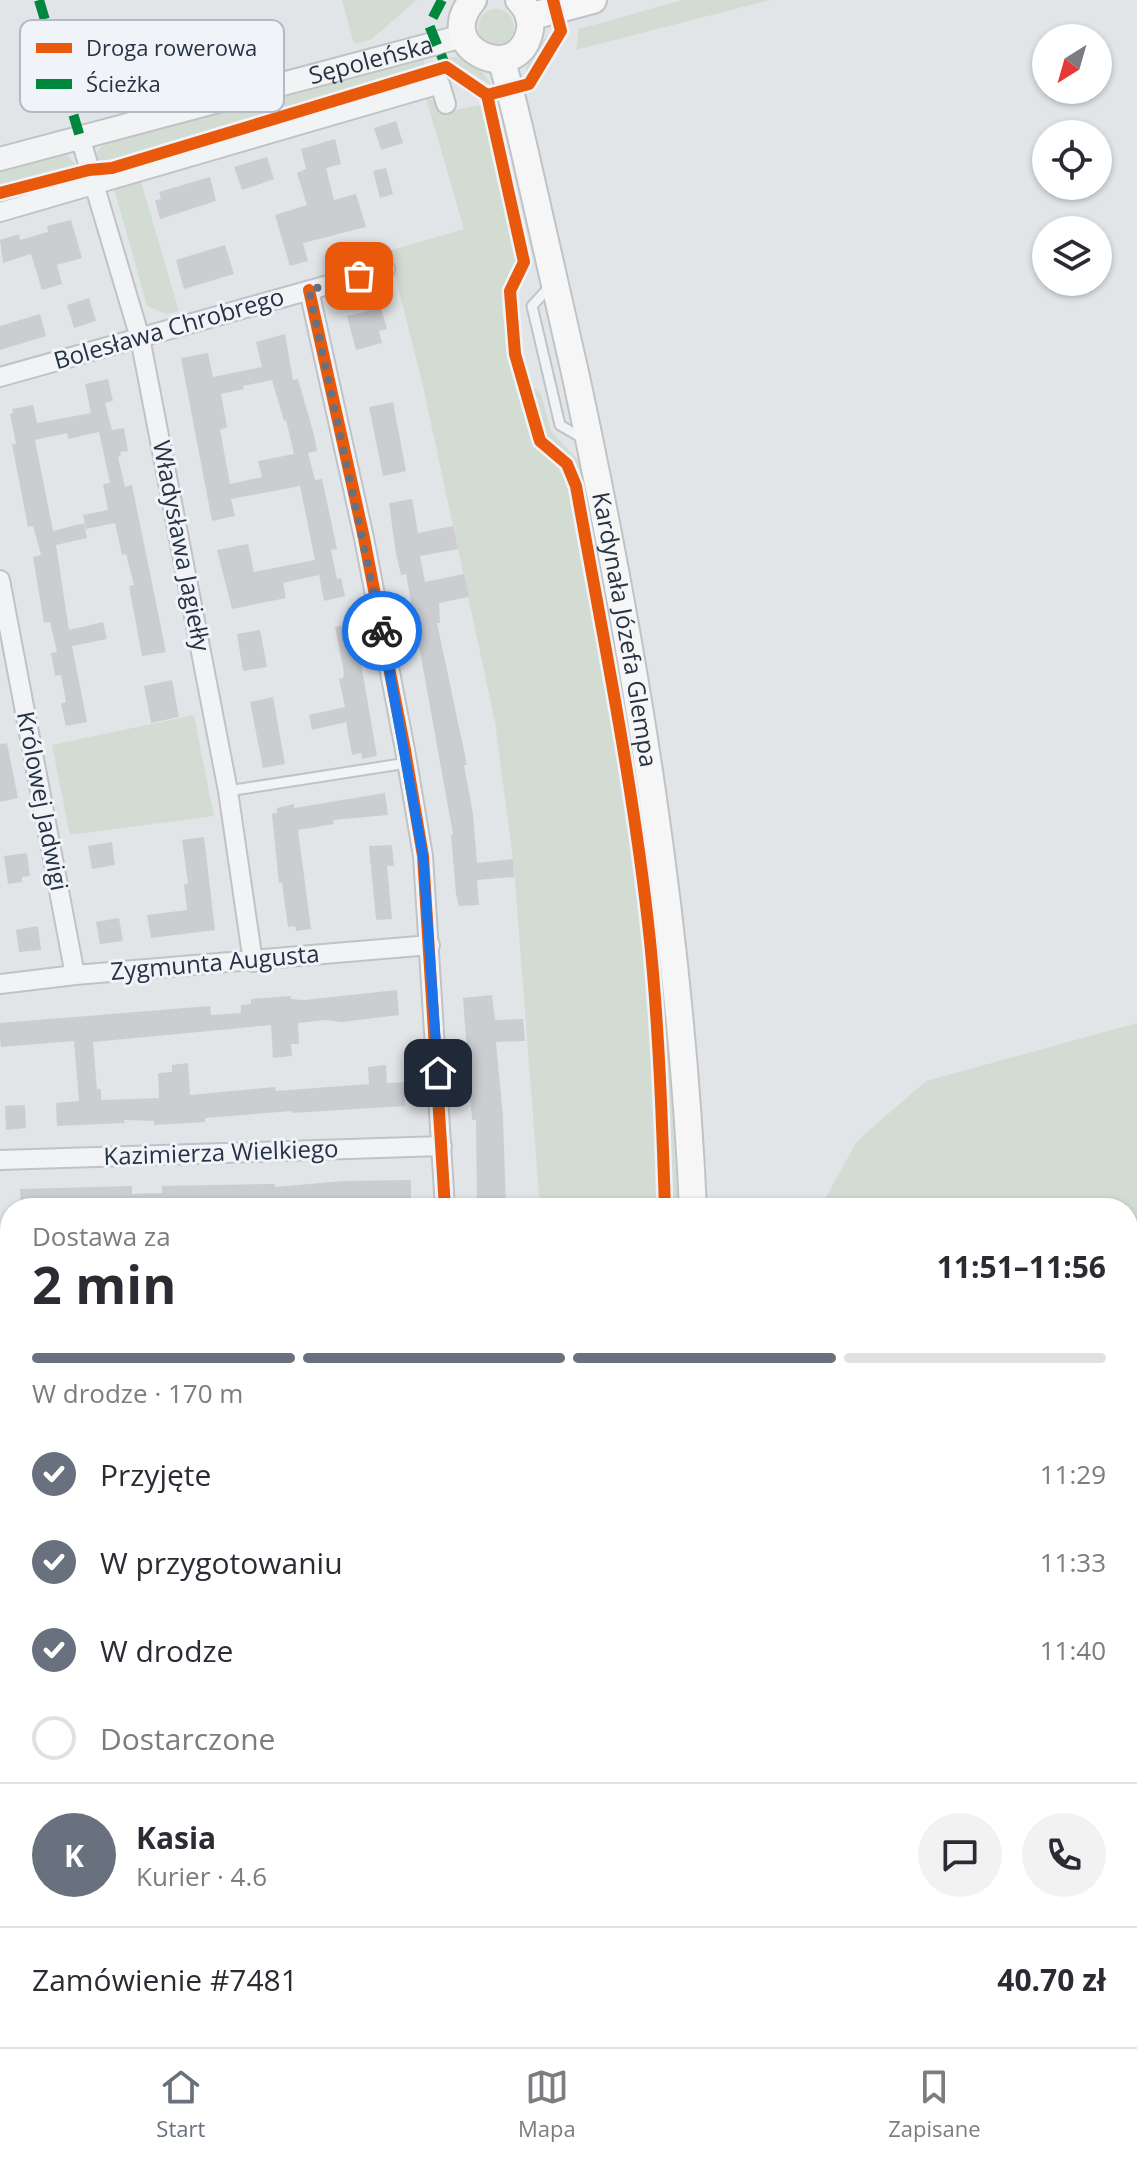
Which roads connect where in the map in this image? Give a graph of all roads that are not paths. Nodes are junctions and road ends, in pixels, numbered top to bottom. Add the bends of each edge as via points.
1 (473, 0) edge
2 (593, 0) edge
3 (524, 8) edge
4 (463, 36) junction
5 (501, 59) junction
6 (284, 83) edge
7 (446, 104) dead end
8 (175, 112) edge
9 (80, 137) junction
10 (0, 159) edge
11 (93, 185) junction
12 (0, 212) edge
13 (385, 269) dead end
14 (309, 290) junction
15 (140, 338) junction
16 (0, 377) edge
17 (0, 580) edge
18 (407, 763) junction
19 (228, 791) junction
20 (430, 945) junction
21 (253, 962) junction
22 (75, 975) junction
23 (0, 984) edge
24 (442, 1146) junction
25 (0, 1160) edge
26 (445, 1198) edge
27 (693, 1198) edge

1 - 4 main road via 463,17
2 - 3 main road
3 - 5 main road via 529,34 512,56
4 - 5 main road via 480,56
4 - 6 street, Sępoleńska
5 - 27 main road, Kardynała Józefa Glempa via 590,442 639,693 669,904
7 - 11 street via 440,84
8 - 9 street, Sępoleńska
9 - 10 street, Sępoleńska
9 - 11 street, Władysława Jagiełły
11 - 12 street
11 - 15 street, Władysława Jagiełły
13 - 14 street, Bolesława Chrobrego
14 - 15 street, Bolesława Chrobrego
14 - 18 street
15 - 16 street, Bolesława Chrobrego
15 - 19 street, Władysława Jagiełły
17 - 22 street, Królowej Jadwigi
18 - 19 lane
18 - 20 street via 423,856
19 - 21 street, Władysława Jagiełły
20 - 21 street, Zygmunta Augusta
20 - 24 street
21 - 22 street, Zygmunta Augusta
22 - 23 street, Zygmunta Augusta
24 - 25 street, Kazimierza Wielkiego
24 - 26 street

